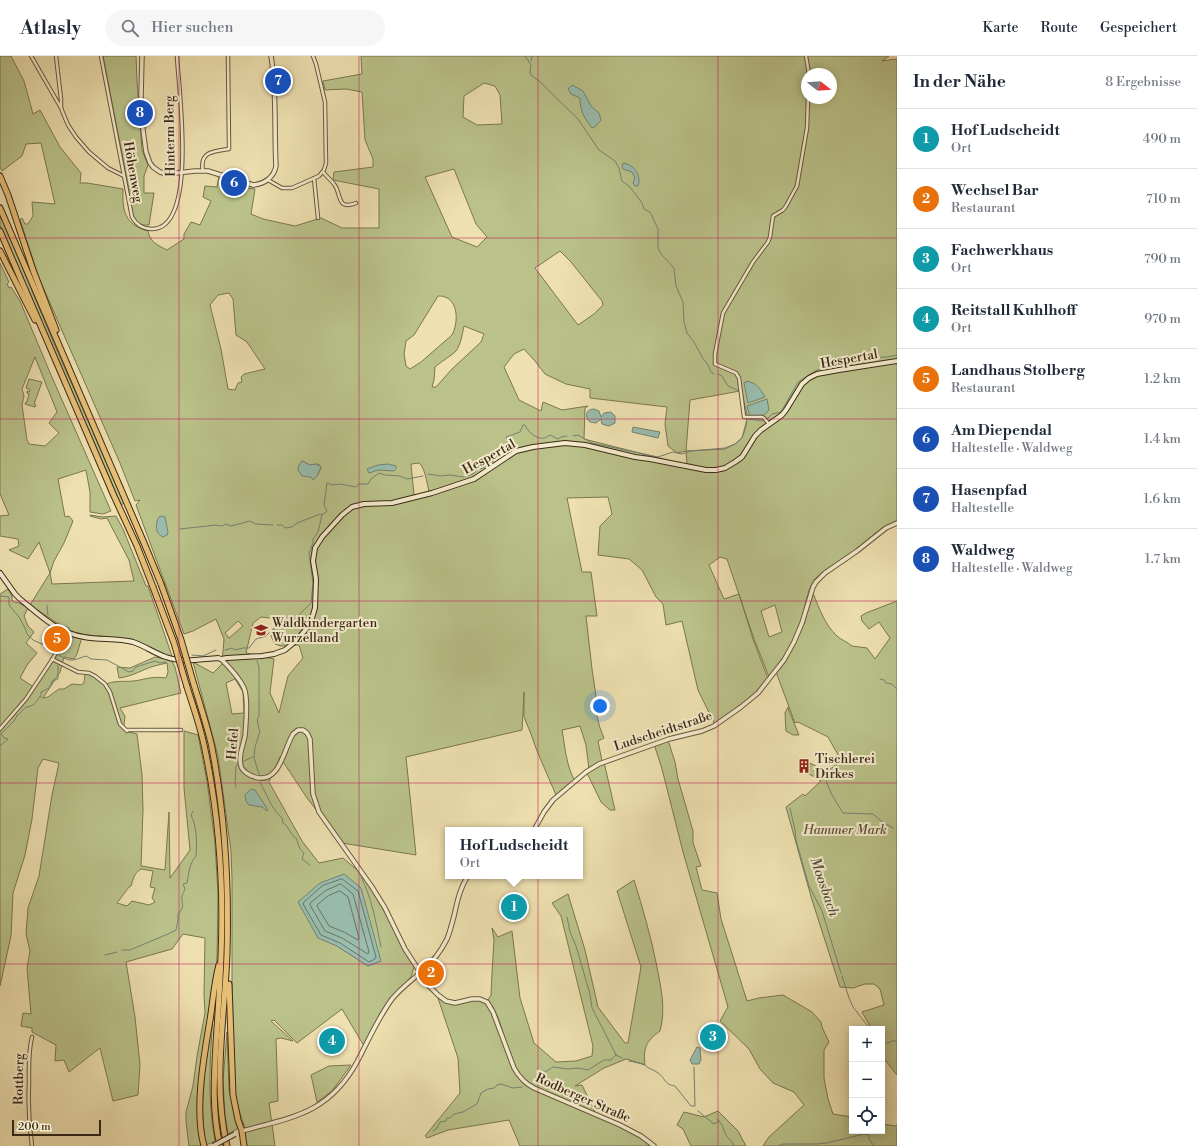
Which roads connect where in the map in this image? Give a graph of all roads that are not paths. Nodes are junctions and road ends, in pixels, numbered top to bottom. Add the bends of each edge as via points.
1 (32, 56) edge
2 (56, 56) edge
3 (101, 56) edge
4 (142, 56) edge
5 (177, 56) edge
6 (228, 56) edge
7 (271, 56) edge
8 (313, 56) edge
9 (806, 56) edge
10 (808, 68) edge
11 (808, 104) edge
12 (61, 108) junction
13 (203, 171) junction
14 (323, 172) junction
15 (182, 173) junction
16 (0, 176) edge
17 (124, 176) junction
18 (314, 178) junction
19 (268, 180) junction
20 (356, 203) dead end
21 (0, 208) edge
22 (318, 218) dead end
23 (134, 220) joint
24 (0, 231) edge
25 (0, 251) edge
26 (45, 336) junction
27 (61, 349) junction
28 (897, 361) edge
29 (769, 424) junction
30 (897, 523) edge
31 (0, 573) edge
32 (67, 633) junction
33 (52, 659) junction
34 (221, 659) junction
35 (0, 729) edge
36 (181, 730) dead end
37 (536, 827) edge
38 (467, 879) edge
39 (224, 954) junction
40 (421, 973) junction
41 (32, 1037) dead end
42 (242, 1131) junction
43 (32, 1146) edge
44 (204, 1146) edge
45 (212, 1146) edge
46 (220, 1146) edge
47 (227, 1146) edge
48 (244, 1146) edge
49 (654, 1146) edge

1 - 12 street
2 - 12 street
3 - 17 street, Höhenweg
4 - 15 street via 143,130 148,158 160,172
5 - 15 street, Hinterm Berg
6 - 13 street via 230,145 229,149 202,158
7 - 19 street via 276,166
8 - 14 street via 325,102 326,163
9 - 10 street
11 - 29 street via 807,128 797,186 783,210 773,216 768,242 723,313 714,363 736,373 740,378 744,417 762,418
12 - 17 street via 72,131 85,148 108,168
13 - 15 street
13 - 19 street via 217,173 250,185
14 - 18 street
14 - 20 street via 335,185 340,201 348,205
15 - 23 street, Hinterm Berg via 175,207 165,224 158,228 149,228 140,226
16 - 27 highway via 57,331
17 - 23 street, Höhenweg
18 - 19 street via 287,189
18 - 22 street
21 - 27 highway
24 - 26 highway
25 - 26 highway via 40,332
26 - 39 highway, bridge via 137,546 174,643 204,743 217,826
27 - 39 highway, bridge via 161,584 210,742 223,826 227,889
28 - 29 main road, Hespertal via 816,374 802,384 782,415
29 - 34 main road, Hespertal via 758,433 742,457 725,468 716,470 565,443 516,451 474,479 432,494 352,508 342,515 315,548 315,608 310,623 297,640 285,650 274,654
30 - 37 street, Ludscheidtstraße via 886,528 824,573 816,582 791,650 750,700 714,726 599,764 553,800
31 - 32 main road via 20,599
32 - 33 street
32 - 34 main road via 131,642 173,659
33 - 35 street via 26,699
33 - 36 street via 78,672 89,673 105,684 120,724 127,731
34 - 40 street, Hefel via 241,682 245,692 244,738 240,756 242,769 254,777 268,776 281,764 293,734 300,730 308,733 311,742 313,794 319,812 372,887
38 - 40 street via 446,940
39 - 42 highway via 229,970 233,1095
39 - 44 highway via 217,971 204,1059 200,1105
39 - 46 highway via 214,1076 215,1115
39 - 47 highway via 220,1077 221,1115
40 - 42 street via 389,1003 339,1089 316,1107 292,1118
40 - 49 street, Rodberger Straße via 433,991 446,1002 455,1003 477,998 489,1004 514,1068 526,1084 620,1125
41 - 43 street, Rottberg via 28,1060 28,1105
42 - 45 main road, bridge
42 - 48 highway

